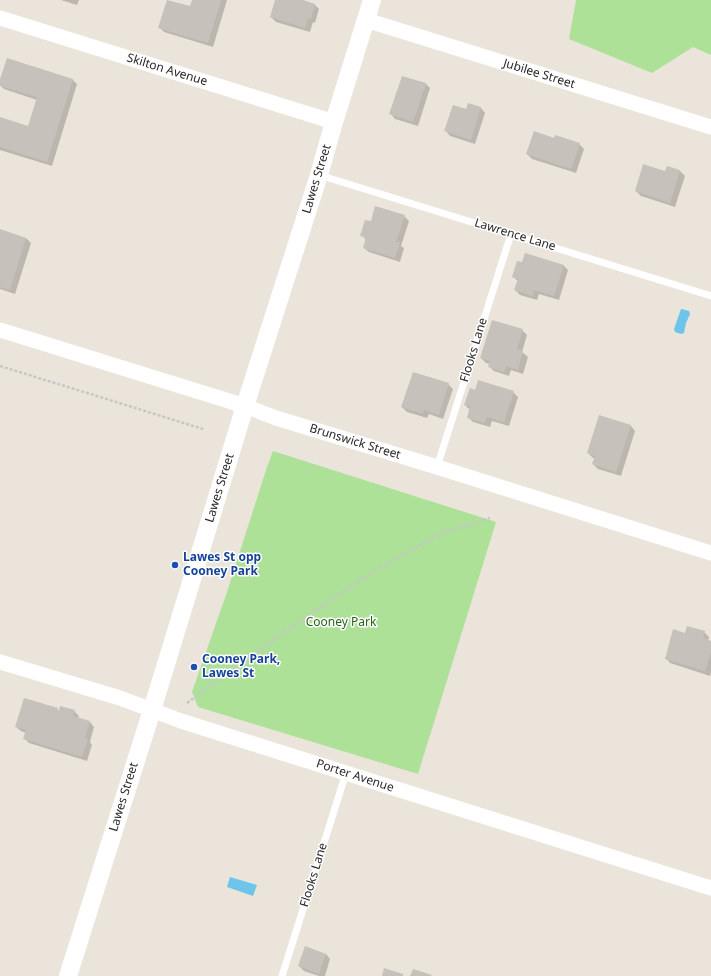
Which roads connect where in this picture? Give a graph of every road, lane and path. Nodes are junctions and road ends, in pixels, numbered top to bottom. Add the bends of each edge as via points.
1 (372, 0) edge
2 (0, 18) edge
3 (366, 20) junction
4 (334, 122) junction
5 (711, 127) edge
6 (319, 175) junction
7 (511, 234) junction
8 (711, 296) edge
9 (0, 330) edge
10 (0, 366) edge
11 (245, 406) junction
12 (203, 429) dead end
13 (437, 467) junction
14 (490, 518) dead end
15 (711, 553) edge
16 (0, 662) edge
17 (187, 703) dead end
18 (152, 710) junction
19 (346, 773) junction
20 (711, 888) edge
21 (68, 976) edge
22 (282, 976) edge

1 - 3 street, Lawes Street
2 - 4 street, Skilton Avenue
3 - 4 street, Lawes Street
3 - 5 street, Jubilee Street
4 - 6 street, Lawes Street
6 - 7 lane, Lawrence Lane
6 - 11 street, Lawes Street
7 - 8 lane, Lawrence Lane
7 - 13 lane, Flooks Lane
9 - 11 street, Brunswick Street
10 - 12 path
11 - 13 street, Brunswick Street via 276,418
11 - 18 street, Lawes Street
13 - 15 street, Brunswick Street
14 - 17 path via 439,534 365,578 277,637
16 - 18 street, Porter Avenue
18 - 19 street, Porter Avenue
18 - 21 street, Lawes Street
19 - 20 street, Porter Avenue
19 - 22 lane, Flooks Lane

